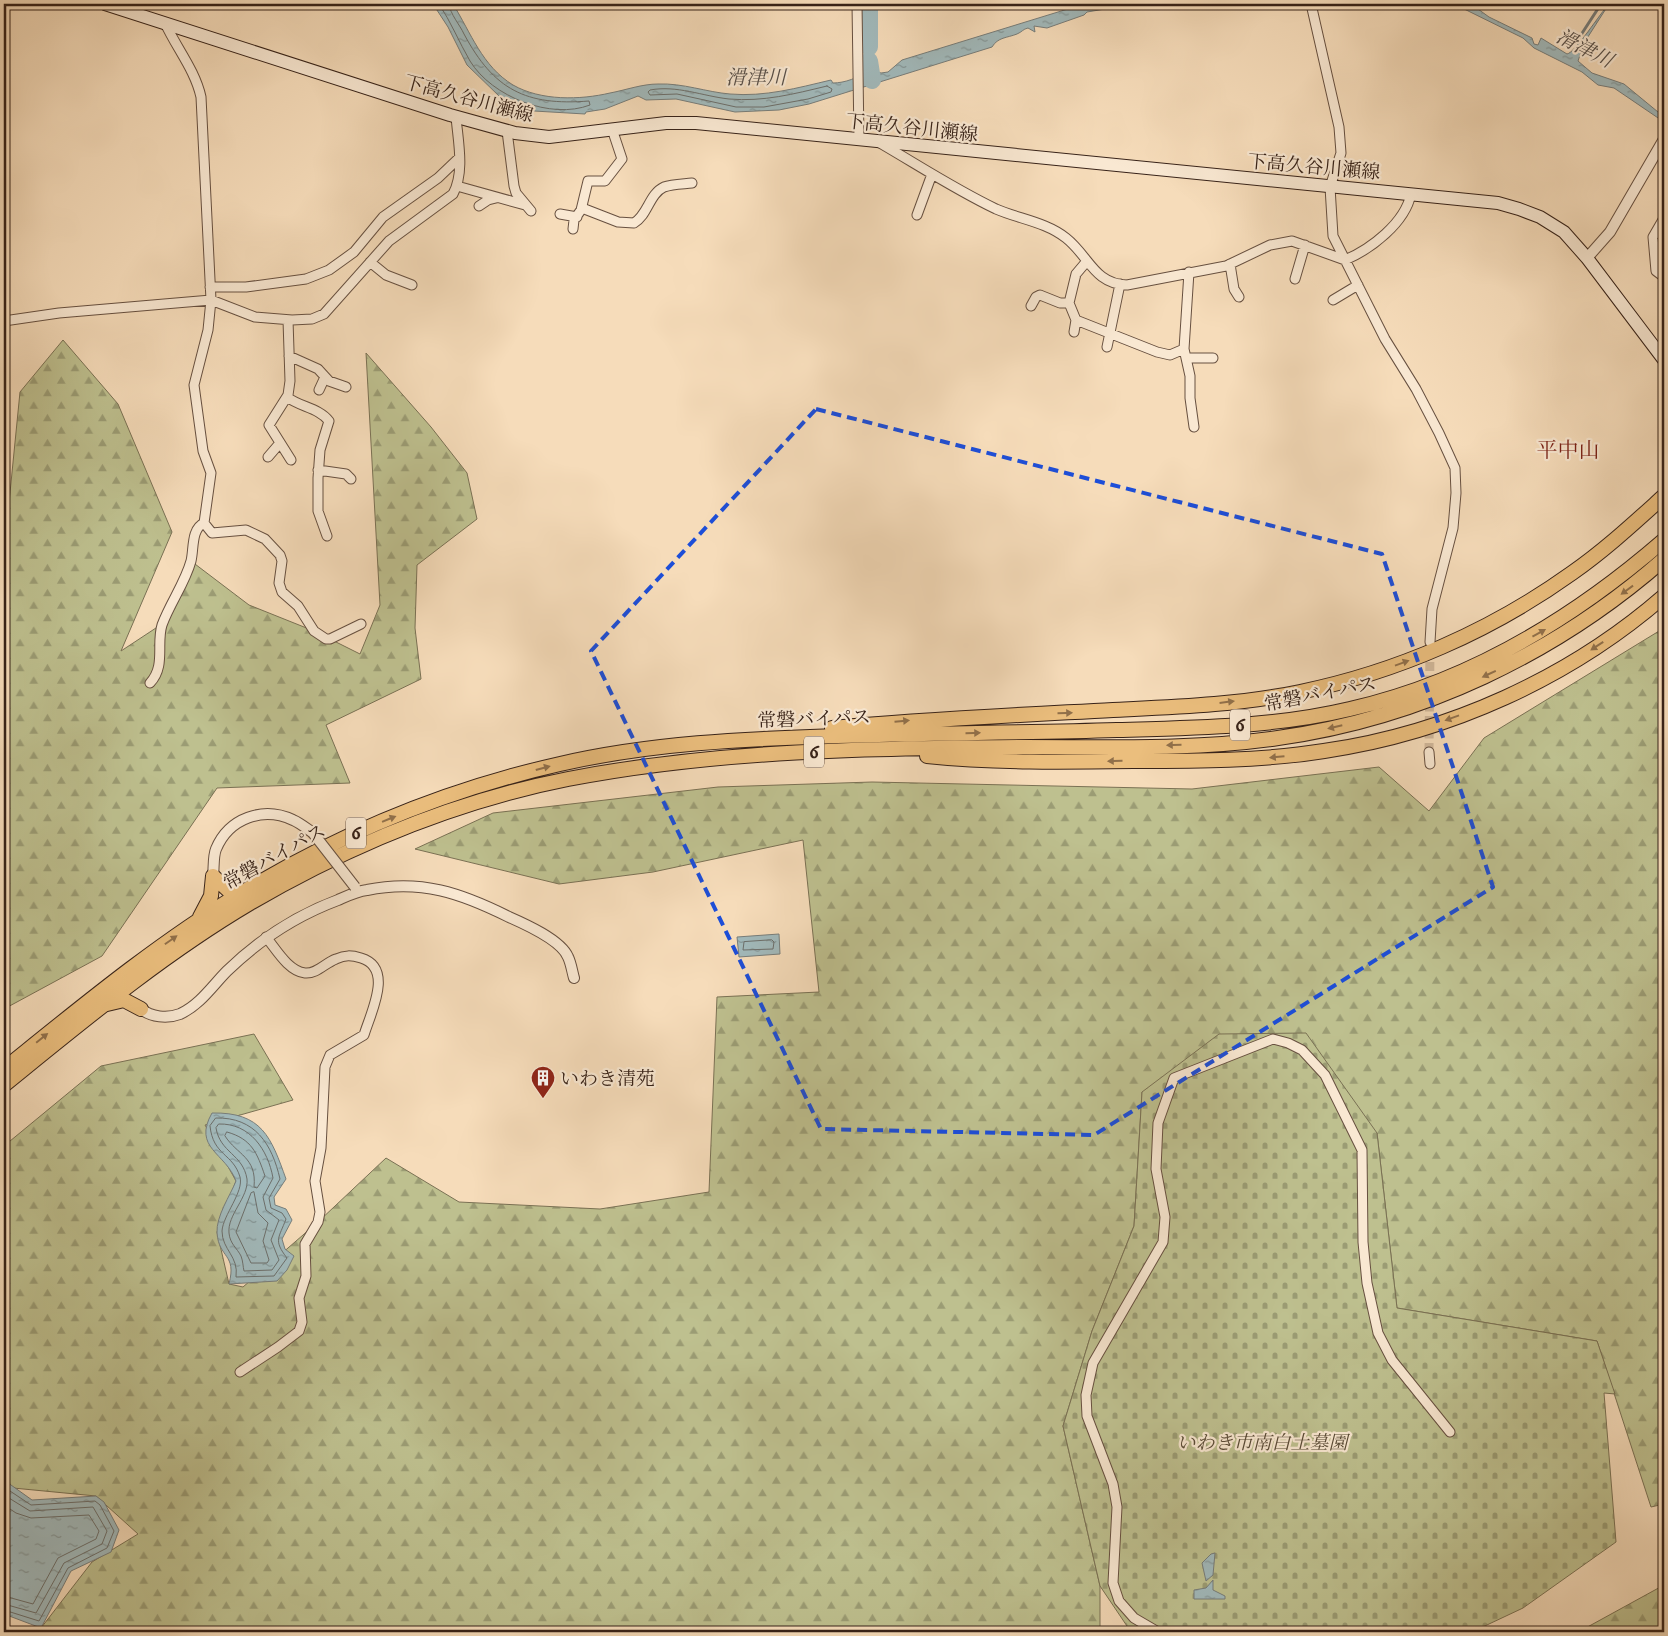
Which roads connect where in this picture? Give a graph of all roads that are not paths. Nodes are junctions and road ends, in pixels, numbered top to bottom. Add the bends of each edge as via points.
1 (857, 4) edge
2 (1311, 4) edge
3 (111, 5) edge
4 (165, 23) junction
5 (456, 117) junction
6 (612, 129) junction
7 (506, 131) junction
8 (859, 140) junction
9 (1664, 140) edge
10 (876, 141) junction
11 (1660, 156) edge
12 (459, 158) junction
13 (932, 174) junction
14 (692, 183) dead end
15 (457, 186) junction
16 (1330, 187) junction
17 (1411, 194) junction
18 (498, 197) junction
19 (479, 206) dead end
20 (582, 208) junction
21 (560, 214) dead end
22 (917, 215) dead end
23 (576, 217) junction
24 (1664, 218) edge
25 (573, 229) dead end
26 (1305, 246) junction
27 (1587, 258) junction
28 (1345, 260) junction
29 (1087, 261) junction
30 (370, 262) junction
31 (1230, 264) junction
32 (1189, 272) junction
33 (1664, 277) edge
34 (1295, 279) dead end
35 (1120, 284) junction
36 (412, 285) dead end
37 (1358, 285) junction
38 (210, 287) junction
39 (1240, 297) dead end
40 (211, 300) junction
41 (1333, 300) dead end
42 (1069, 303) junction
43 (1031, 306) dead end
44 (288, 320) junction
45 (1076, 320) junction
46 (4, 321) edge
47 (1074, 332) dead end
48 (1110, 335) junction
49 (1107, 347) dead end
50 (1185, 354) junction
51 (289, 356) junction
52 (1213, 358) dead end
53 (1664, 360) edge
54 (324, 377) junction
55 (346, 387) dead end
56 (319, 390) dead end
57 (287, 396) junction
58 (1194, 427) dead end
59 (280, 444) junction
60 (268, 457) dead end
61 (291, 460) dead end
62 (318, 470) junction
63 (350, 479) dead end
64 (1664, 496) edge
65 (204, 523) junction
66 (327, 536) dead end
67 (1664, 540) edge
68 (1664, 559) edge
69 (1664, 596) edge
70 (362, 624) dead end
71 (1430, 642) tunnel mouth
72 (150, 683) dead end
73 (767, 738) junction
74 (863, 750) junction
75 (1429, 752) tunnel mouth
76 (1430, 764) dead end
77 (213, 876) junction
78 (360, 888) junction
79 (243, 892) junction
80 (196, 922) junction
81 (266, 937) junction
82 (149, 972) junction
83 (574, 978) dead end
84 (102, 1006) junction
85 (141, 1008) junction
86 (4, 1069) edge
87 (4, 1085) edge
88 (240, 1372) dead end
89 (1450, 1432) dead end
90 (1158, 1632) edge

1 - 8 street
2 - 16 street via 1339,126 1341,153
3 - 4 main road, 下高久谷川瀬線
4 - 5 main road, 下高久谷川瀬線
4 - 38 street via 197,78 201,97
5 - 7 main road, 下高久谷川瀬線
5 - 12 street
6 - 7 main road, 下高久谷川瀬線 via 549,137
6 - 8 main road, 下高久谷川瀬線 via 696,123
6 - 20 street via 622,159 605,181 588,181
7 - 18 street via 514,186 528,208
8 - 10 main road, 下高久谷川瀬線
9 - 11 street
10 - 13 street
10 - 16 main road, 下高久谷川瀬線
11 - 27 street via 1610,232
12 - 15 street
12 - 38 street via 438,178 383,217 354,252 329,270 306,279 246,288
13 - 22 street
13 - 29 street via 1018,219 1035,221 1055,231
14 - 20 street via 660,190 644,215 634,223 618,222
15 - 18 street
15 - 30 street via 447,199 389,240
16 - 17 main road, 下高久谷川瀬線
16 - 28 street via 1334,236
17 - 27 main road, 下高久谷川瀬線 via 1476,200 1519,209 1564,232
17 - 28 street via 1409,205 1380,237 1363,252
18 - 19 street
20 - 23 street
21 - 23 street
23 - 25 street
24 - 33 street via 1653,237 1656,270
26 - 28 street
26 - 31 street via 1292,241 1270,246
26 - 34 street
27 - 53 main road, 下高久谷川瀬線
28 - 37 street
29 - 35 street via 1106,280
29 - 42 street via 1076,274
30 - 36 street via 378,270
30 - 44 street via 324,314 312,319
31 - 32 street
31 - 39 street via 1234,289
32 - 35 street
32 - 50 street
35 - 48 street
37 - 41 street
37 - 71 street via 1385,339 1416,389 1455,468 1453,528 1432,609
38 - 40 street
40 - 44 street via 255,317
40 - 46 street
40 - 65 street via 208,330 194,385 203,451 210,473
42 - 43 street via 1040,295
42 - 45 street
44 - 51 street
45 - 47 street
45 - 48 street
48 - 49 street
48 - 50 street via 1170,355
50 - 52 street
50 - 58 street
51 - 54 street via 318,369
51 - 57 street
54 - 55 street
54 - 56 street
57 - 59 street via 269,425
57 - 62 street via 329,421
59 - 60 street
59 - 61 street
62 - 63 street via 346,474
62 - 66 street via 318,511
73 -> 64 highway via 932,718 1200,706 1272,697 1380,671 1445,646 1516,610 1580,567
65 - 70 street via 212,533 246,530 265,539 282,561 279,583 282,592 298,606 319,635 330,639
65 - 72 street via 196,532 188,571 162,624 161,659
73 -> 67 highway, 常磐バイパス / 6 via 1207,728 1287,720 1350,709 1423,686 1508,650 1590,600
68 -> 74 highway, 常磐バイパス / 6 via 1632,587 1529,655 1409,708 1338,726 1278,738 1208,744
69 -> 74 highway via 1579,657 1522,689 1452,719 1360,745 1240,759 1098,762 980,761
79 -> 73 highway, 常磐バイパス / 6 via 374,825 422,805 494,782 559,764 635,750
74 - 82 highway, 常磐バイパス / 6 via 798,752 635,767 562,780 468,805 364,844 251,903
75 - 76 street
77 - 78 street, bridge via 216,850 230,827 244,817 264,814 292,819 313,832
77 - 79 highway via 229,891
77 - 80 highway via 210,901
78 - 81 street via 281,926
78 - 83 street via 442,889 481,903 535,930 563,950
79 - 80 highway, 常磐バイパス / 6
86 -> 80 highway, 常磐バイパス / 6 via 97,994
81 - 85 street via 189,1009 164,1017 148,1015
81 - 88 street via 293,968 305,973 349,954 369,960 378,969 380,981 364,1035 330,1055 325,1067 322,1148 315,1181 320,1212 305,1244 306,1276 299,1298 302,1322 298,1331
82 - 84 highway, 常磐バイパス / 6
82 - 85 highway via 137,998
84 - 85 highway via 124,1000
84 - 87 highway, 常磐バイパス / 6
89 - 90 street via 1392,1360 1378,1333 1367,1283 1363,1242 1362,1150 1325,1075 1302,1050 1273,1039 1174,1078 1158,1123 1156,1169 1166,1217 1163,1242 1092,1363 1086,1395 1087,1416 1113,1484 1117,1507 1113,1583 1119,1601 1134,1618

